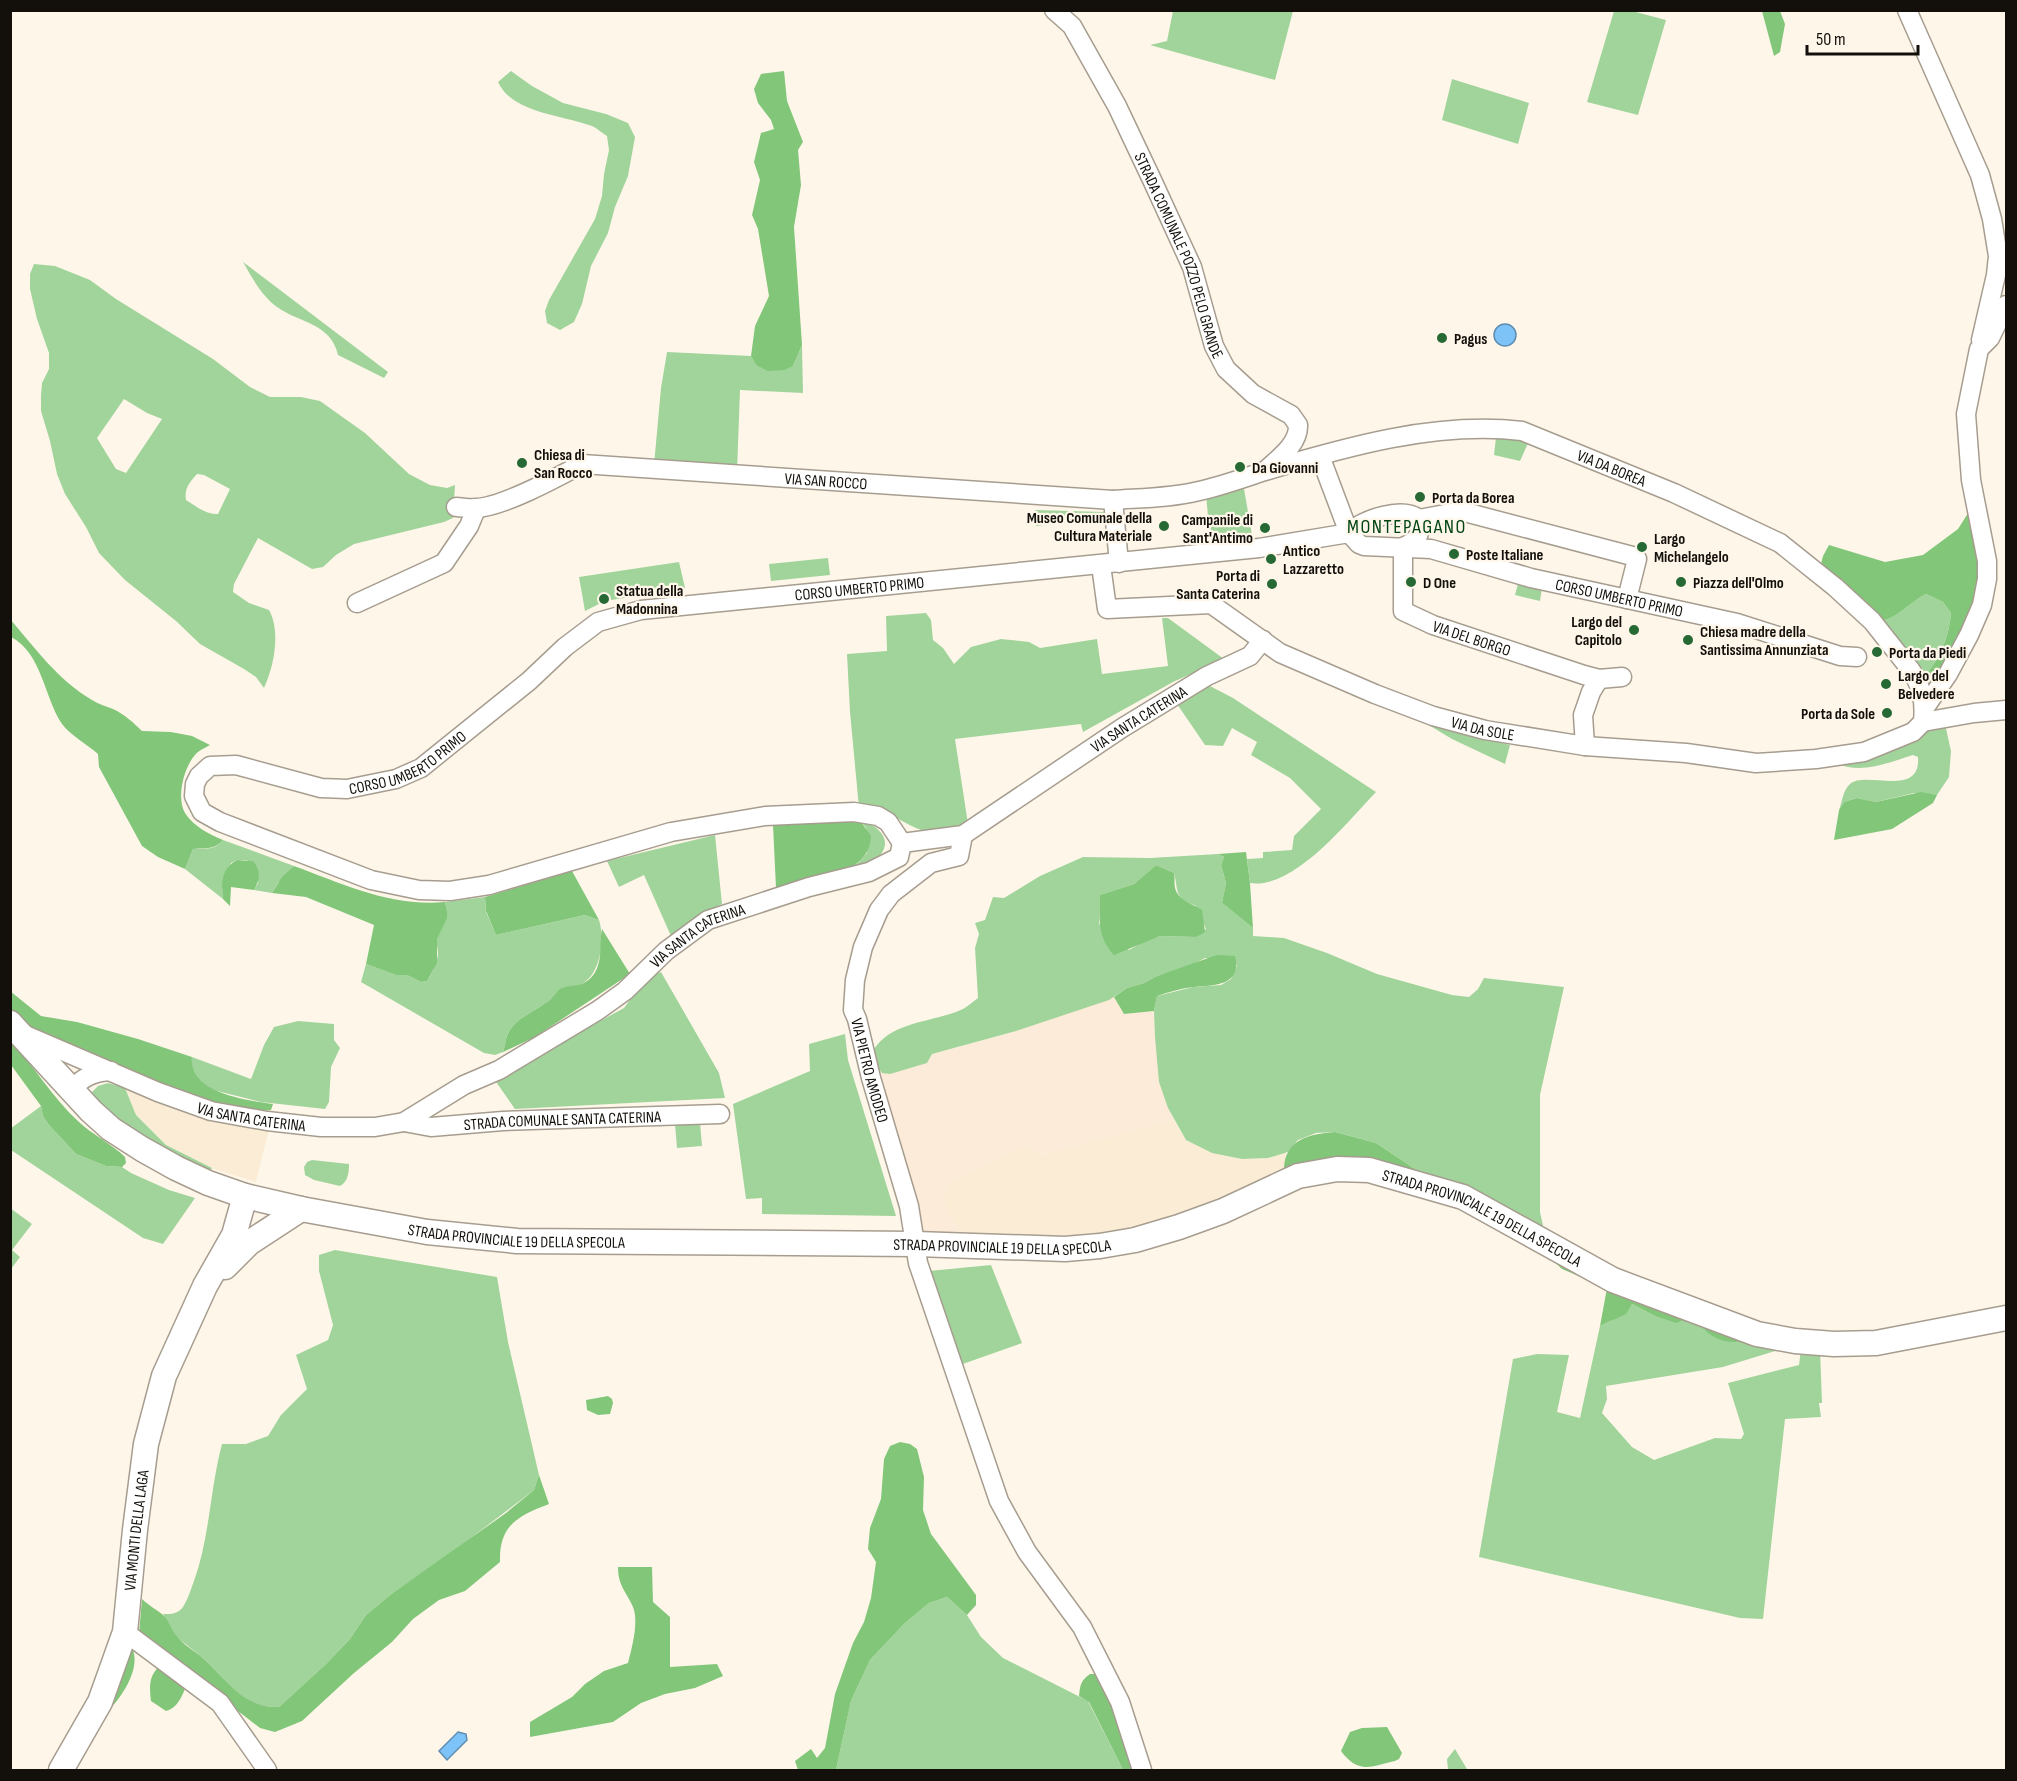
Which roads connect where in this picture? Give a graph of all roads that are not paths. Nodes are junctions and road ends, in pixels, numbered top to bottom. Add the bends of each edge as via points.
1 (1054, 10) edge
2 (1907, 10) edge
3 (1073, 18) edge
4 (2007, 305) edge
5 (1979, 349) junction
6 (1320, 456) junction
7 (1264, 472) junction
8 (1204, 490) joint
9 (1113, 500) junction
10 (456, 507) dead end
11 (476, 509) junction
12 (1419, 519) junction
13 (1349, 532) junction
14 (1403, 549) junction
15 (1119, 563) junction
16 (1101, 565) junction
17 (1628, 599) junction
18 (357, 603) dead end
19 (1263, 640) junction
20 (1857, 657) dead end
21 (1622, 677) dead end
22 (1599, 679) junction
23 (2007, 710) edge
24 (1923, 716) junction
25 (1585, 746) junction
26 (963, 835) junction
27 (903, 843) junction
28 (15, 1028) edge
29 (111, 1071) junction
30 (65, 1084) junction
31 (720, 1114) dead end
32 (405, 1122) junction
33 (245, 1196) junction
34 (301, 1209) junction
35 (916, 1244) junction
36 (205, 1286) junction
37 (2007, 1318) edge
38 (125, 1632) junction
39 (61, 1770) edge
40 (267, 1770) edge
41 (1142, 1770) edge

1 - 3 street, STRADA COMUNALE POZZO PELO GRANDE
2 - 5 street via 1980,175 1992,219 1998,256
3 - 7 street, STRADA COMUNALE POZZO PELO GRANDE via 1192,267 1214,346 1226,369 1253,394 1285,410 1298,425 1293,442
4 - 5 street via 1990,338
5 - 24 street via 1966,431 1987,579 1982,605 1969,635
6 - 7 street, VIA DA BOREA
6 - 13 street
6 - 24 street, VIA DA BOREA via 1386,439 1498,428 1522,431 1674,493 1780,543 1836,587 1872,621 1915,676 1924,701
7 - 8 street, VIA DA BOREA
8 - 9 street, VIA SAN ROCCO
9 - 11 street, VIA SAN ROCCO via 582,464 550,481
9 - 15 street
10 - 11 street, VIA SAN ROCCO
11 - 18 street via 444,563
12 - 13 street, CORSO UMBERTO PRIMO via 1406,513 1391,515 1355,526
12 - 14 street via 1417,540
12 - 17 street, CORSO UMBERTO PRIMO via 1461,511 1636,557
13 - 14 street, CORSO UMBERTO PRIMO via 1364,546
13 - 15 street, CORSO UMBERTO PRIMO via 1259,548
14 - 17 street, CORSO UMBERTO PRIMO via 1431,549 1531,578
14 - 22 street, VIA DEL BORGO via 1402,611 1433,625
15 - 16 street, CORSO UMBERTO PRIMO
16 - 19 street, VIA DA SOLE via 1107,609 1211,604
16 - 27 street, CORSO UMBERTO PRIMO via 640,610 598,622 421,768 396,779 347,789 321,788 227,764 210,766 199,776 194,796 202,812 220,822 371,880 419,890 450,891 489,885 671,832 765,816 854,812 878,816 888,822
17 - 20 street, CORSO UMBERTO PRIMO via 1737,623 1840,656
19 - 25 street, VIA DA SOLE via 1280,653 1323,673 1433,716 1485,730
19 - 26 street, VIA SANTA CATERINA via 1250,657 1207,676 1122,728
21 - 22 street
22 - 25 street via 1583,716
23 - 24 street
24 - 25 street, VIA DA SOLE via 1913,732 1864,752 1816,759 1756,763 1686,753
26 - 27 street, VIA SANTA CATERINA
26 - 35 street, VIA PIETRO AMODEO via 959,856 931,863 891,894 879,910 863,946 855,980 853,1010 909,1206
27 - 32 street, VIA SANTA CATERINA via 899,857 869,872 708,920 666,951 625,992 597,1011
28 - 29 street, VIA SANTA CATERINA
28 - 30 main road, STRADA PROVINCIALE 19 DELLA SPECOLA
29 - 30 street, VIA SANTA CATERINA via 69,1064 62,1070
29 - 32 street, VIA SANTA CATERINA via 211,1111 267,1121 347,1128
30 - 33 main road, STRADA PROVINCIALE 19 DELLA SPECOLA via 111,1129 142,1149 176,1168
31 - 32 street, STRADA COMUNALE SANTA CATERINA via 431,1127
33 - 34 main road, STRADA PROVINCIALE 19 DELLA SPECOLA
33 - 36 main road, VIA MONTI DELLA LAGA via 234,1235
34 - 35 main road, STRADA PROVINCIALE 19 DELLA SPECOLA via 427,1232 516,1241
34 - 36 main road, VIA MONTI DELLA LAGA via 249,1243
35 - 37 main road, STRADA PROVINCIALE 19 DELLA SPECOLA via 1054,1249 1100,1246 1179,1227 1298,1176 1337,1169 1369,1170 1463,1197 1613,1280 1757,1334 1834,1344 1876,1342
35 - 41 street via 918,1263 999,1501 1028,1552 1082,1627 1120,1702
36 - 38 main road, VIA MONTI DELLA LAGA via 164,1376 146,1444
38 - 39 main road, VIA MONTI DELLA LAGA via 100,1702
38 - 40 street via 220,1703

